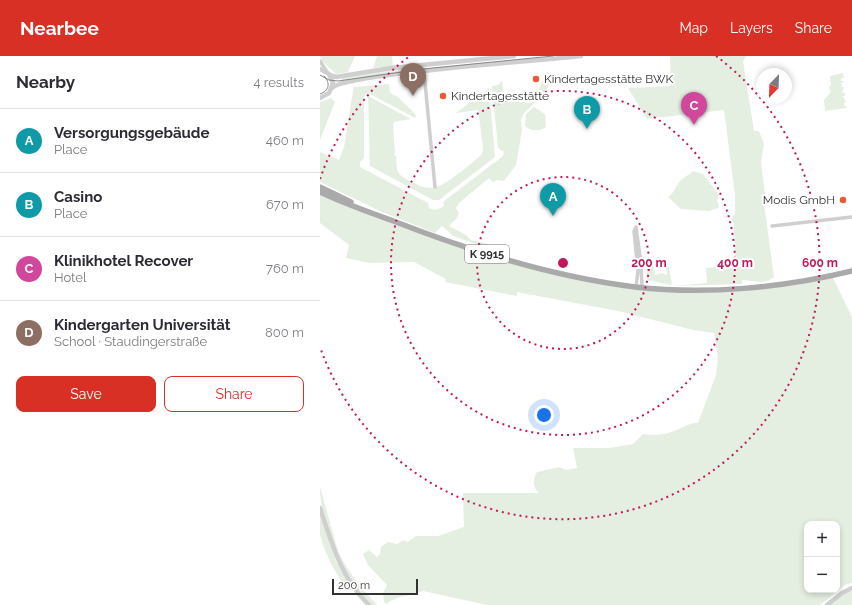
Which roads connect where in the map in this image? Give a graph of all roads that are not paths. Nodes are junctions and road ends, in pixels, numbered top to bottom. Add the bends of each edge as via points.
1 (514, 56) edge
2 (581, 56) edge
3 (320, 61) edge
4 (423, 65) junction
5 (320, 70) edge
6 (424, 72) junction
7 (328, 74) junction
8 (332, 88) junction
9 (320, 98) edge
10 (320, 187) edge
11 (435, 187) dead end
12 (320, 192) edge
13 (380, 216) junction
14 (852, 217) edge
15 (772, 226) dead end
16 (852, 272) edge
17 (642, 279) junction
18 (639, 287) junction
19 (651, 288) junction
20 (320, 508) edge
21 (852, 588) edge
22 (369, 605) edge
23 (827, 605) edge

1 - 4 street
2 - 6 street
3 - 7 street
4 - 6 street
4 - 7 street via 336,77
5 - 7 street
6 - 8 street via 340,83
6 - 11 street
7 - 8 street via 333,82
8 - 9 street via 327,95
10 - 13 main road, K 9915
12 - 13 main road, K 9915
13 - 18 main road, K 9915 via 422,232 558,274
14 - 15 street
16 - 19 main road, K 9915 via 754,287
17 - 18 street
17 - 18 street via 636,227 634,231
17 - 19 street
18 - 19 main road, K 9915
20 - 22 street via 341,569
21 - 23 street

